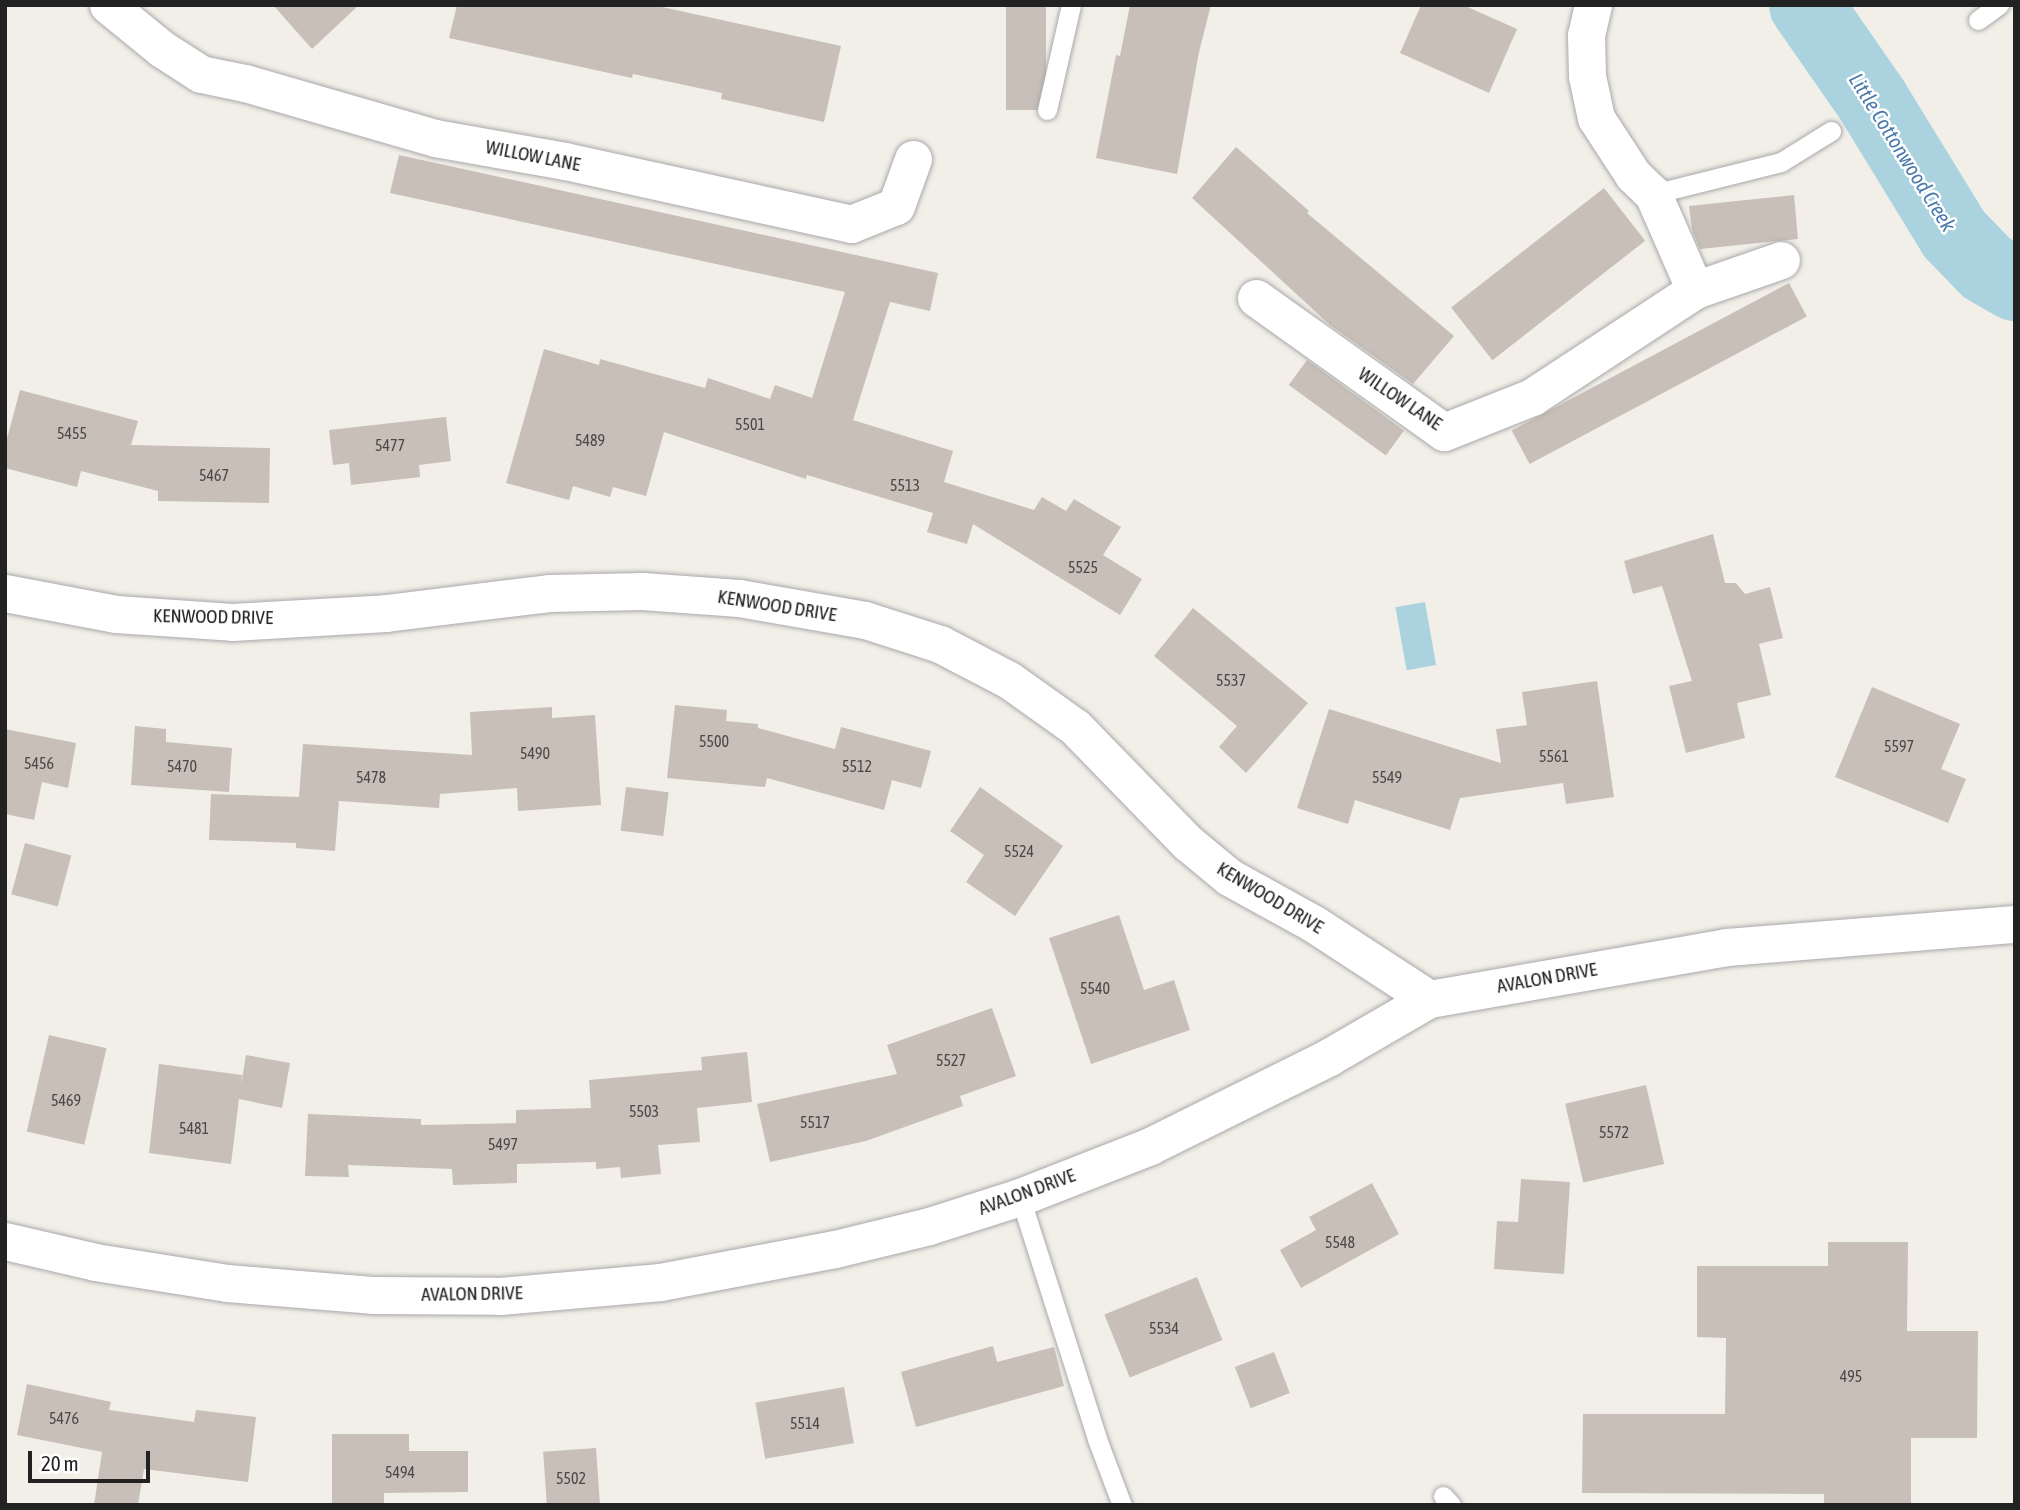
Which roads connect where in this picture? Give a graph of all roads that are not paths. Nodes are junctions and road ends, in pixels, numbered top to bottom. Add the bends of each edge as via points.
1 (1071, 5) edge
2 (1593, 5) edge
3 (1999, 5) edge
4 (134, 12) edge
5 (1978, 20) dead end
6 (1047, 110) dead end
7 (1831, 131) dead end
8 (912, 159) dead end
9 (1653, 194) junction
10 (1781, 260) dead end
11 (1695, 290) junction
12 (1256, 298) dead end
13 (5, 593) edge
14 (2015, 924) edge
15 (1429, 999) junction
16 (1020, 1197) junction
17 (5, 1241) edge
18 (1122, 1505) edge

1 - 6 lane
2 - 9 street via 1586,35 1587,76 1596,118 1633,175
3 - 5 lane
4 - 8 street, WILLOW LANE via 162,49 201,74 435,138 565,161 851,224 896,206
7 - 9 lane via 1781,162
9 - 11 street
10 - 11 street, WILLOW LANE
11 - 12 street, WILLOW LANE via 1532,397 1444,432
13 - 15 street, KENWOOD DRIVE via 116,614 232,622 386,613 549,593 642,591 739,597 865,620 940,644 1009,680 1075,727 1188,843 1229,877 1314,924
14 - 15 street, AVALON DRIVE via 1727,947
15 - 16 street, AVALON DRIVE via 1329,1057 1150,1146
16 - 17 street, AVALON DRIVE via 835,1249 660,1282 500,1296 372,1295 227,1283 94,1262
16 - 18 lane

